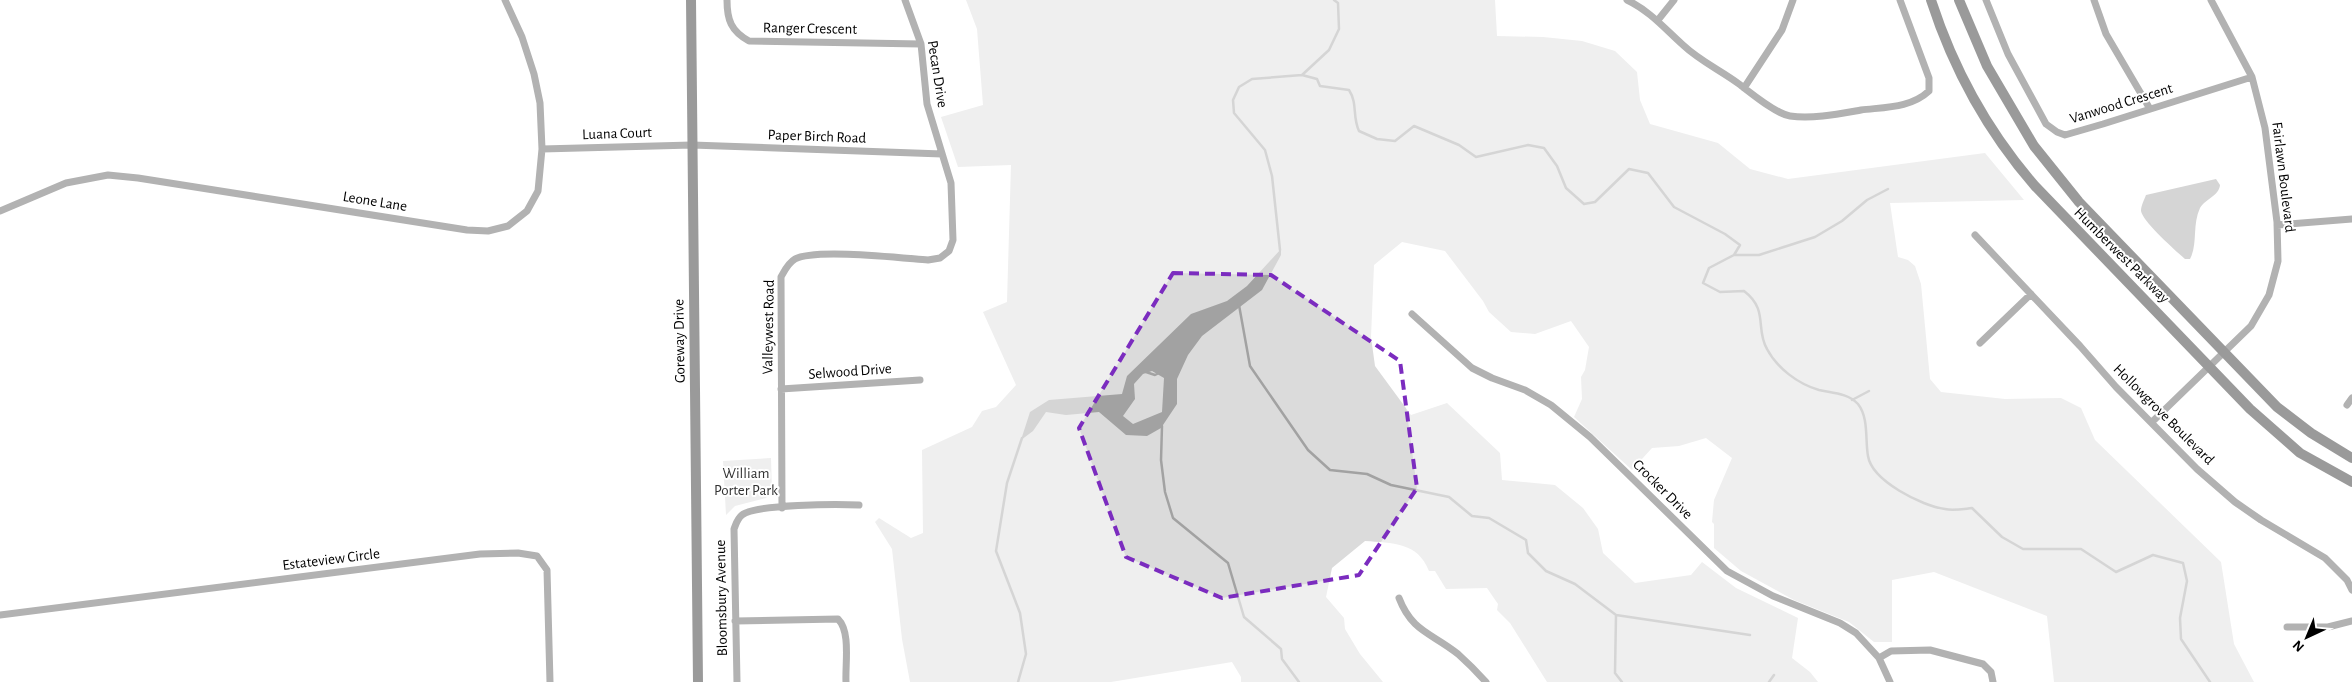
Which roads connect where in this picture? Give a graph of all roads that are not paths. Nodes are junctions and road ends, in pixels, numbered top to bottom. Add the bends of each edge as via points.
1 (504, 0) edge
2 (691, 0) edge
3 (727, 0) edge
4 (905, 0) edge
5 (1627, 0) edge
6 (1674, 0) edge
7 (1793, 0) edge
8 (1900, 0) edge
9 (1931, 0) edge
10 (1959, 0) edge
11 (1986, 0) edge
12 (2094, 0) edge
13 (2211, 0) edge
14 (1658, 20) junction
15 (921, 44) junction
16 (2252, 77) junction
17 (1744, 88) junction
18 (2150, 109) junction
19 (692, 145) junction
20 (542, 149) junction
21 (942, 154) junction
22 (0, 211) edge
23 (2352, 219) edge
24 (2277, 225) junction
25 (1975, 234) dead end
26 (2030, 294) junction
27 (1412, 314) dead end
28 (1980, 343) dead end
29 (2225, 352) junction
30 (2210, 366) junction
31 (920, 380) dead end
32 (781, 389) junction
33 (2352, 398) edge
34 (2347, 405) dead end
35 (2152, 422) junction
36 (2352, 458) edge
37 (2352, 482) edge
38 (859, 505) dead end
39 (782, 508) junction
40 (2352, 590) edge
41 (1399, 598) dead end
42 (0, 615) edge
43 (735, 621) junction
44 (2352, 621) edge
45 (2287, 627) dead end
46 (1879, 658) junction
47 (550, 682) edge
48 (698, 682) edge
49 (737, 682) edge
50 (846, 682) edge
51 (1486, 682) edge
52 (1890, 682) edge
53 (1993, 682) edge

1 - 20 street, Leone Lane via 522,37 534,74 540,103
2 - 19 main road, Goreway Drive
3 - 15 street, Ranger Crescent via 729,23 738,35 749,41
4 - 15 street, Pecan Drive
5 - 14 street
6 - 14 street
7 - 17 street via 1782,30
8 - 17 street via 1929,78 1929,91 1920,100 1812,117 1787,116
9 - 30 main road, Humberwest Parkway via 1969,89 2012,160
10 - 29 main road, Humberwest Parkway via 1987,66 2034,146 2079,202
11 - 18 street, Vanwood Crescent via 2008,54 2046,124 2057,132 2065,135
12 - 18 street via 2106,34
13 - 16 street, Fairlawn Boulevard
14 - 17 street via 1705,64
15 - 21 street, Pecan Drive via 927,104
16 - 18 street, Vanwood Crescent
16 - 24 street, Fairlawn Boulevard via 2265,128
19 - 20 street, Luana Court
19 - 21 street, Paper Birch Road
19 - 48 main road, Goreway Drive
20 - 22 street, Leone Lane via 538,191 527,211 508,226 488,231 108,175 66,183
21 - 32 street, Valleywest Road via 950,183 953,240 949,251 940,258 820,254 802,256 786,267 781,277
23 - 24 street
24 - 29 street, Fairlawn Boulevard via 2278,261 2269,295 2258,318
25 - 26 street, Hollowgrove Boulevard
26 - 28 street
26 - 35 street, Hollowgrove Boulevard
27 - 46 street, Crocker Drive via 1472,368 1525,390 1551,405 1590,436 1727,571 1773,596 1847,628
29 - 30 street, Fairlawn Boulevard
29 - 36 main road, Humberwest Parkway via 2277,407
30 - 35 street, Fairlawn Boulevard
30 - 37 main road, Humberwest Parkway via 2250,409 2300,453
31 - 32 street, Selwood Drive
32 - 39 street, Valleywest Road
33 - 34 street
35 - 40 street, Hollowgrove Boulevard via 2215,486 2274,529 2325,558 2347,580
38 - 39 street, Bloomsbury Avenue
39 - 43 street, Bloomsbury Avenue via 750,512 737,520 734,529
41 - 51 street via 1415,626 1458,654
42 - 47 street, Estateview Circle via 518,552 537,556 547,570
43 - 49 street, Bloomsbury Avenue
43 - 50 street via 838,619 844,624
44 - 45 street via 2328,626
46 - 52 street, Crocker Drive
46 - 53 street via 1891,651 1930,650 1983,664 1991,672

